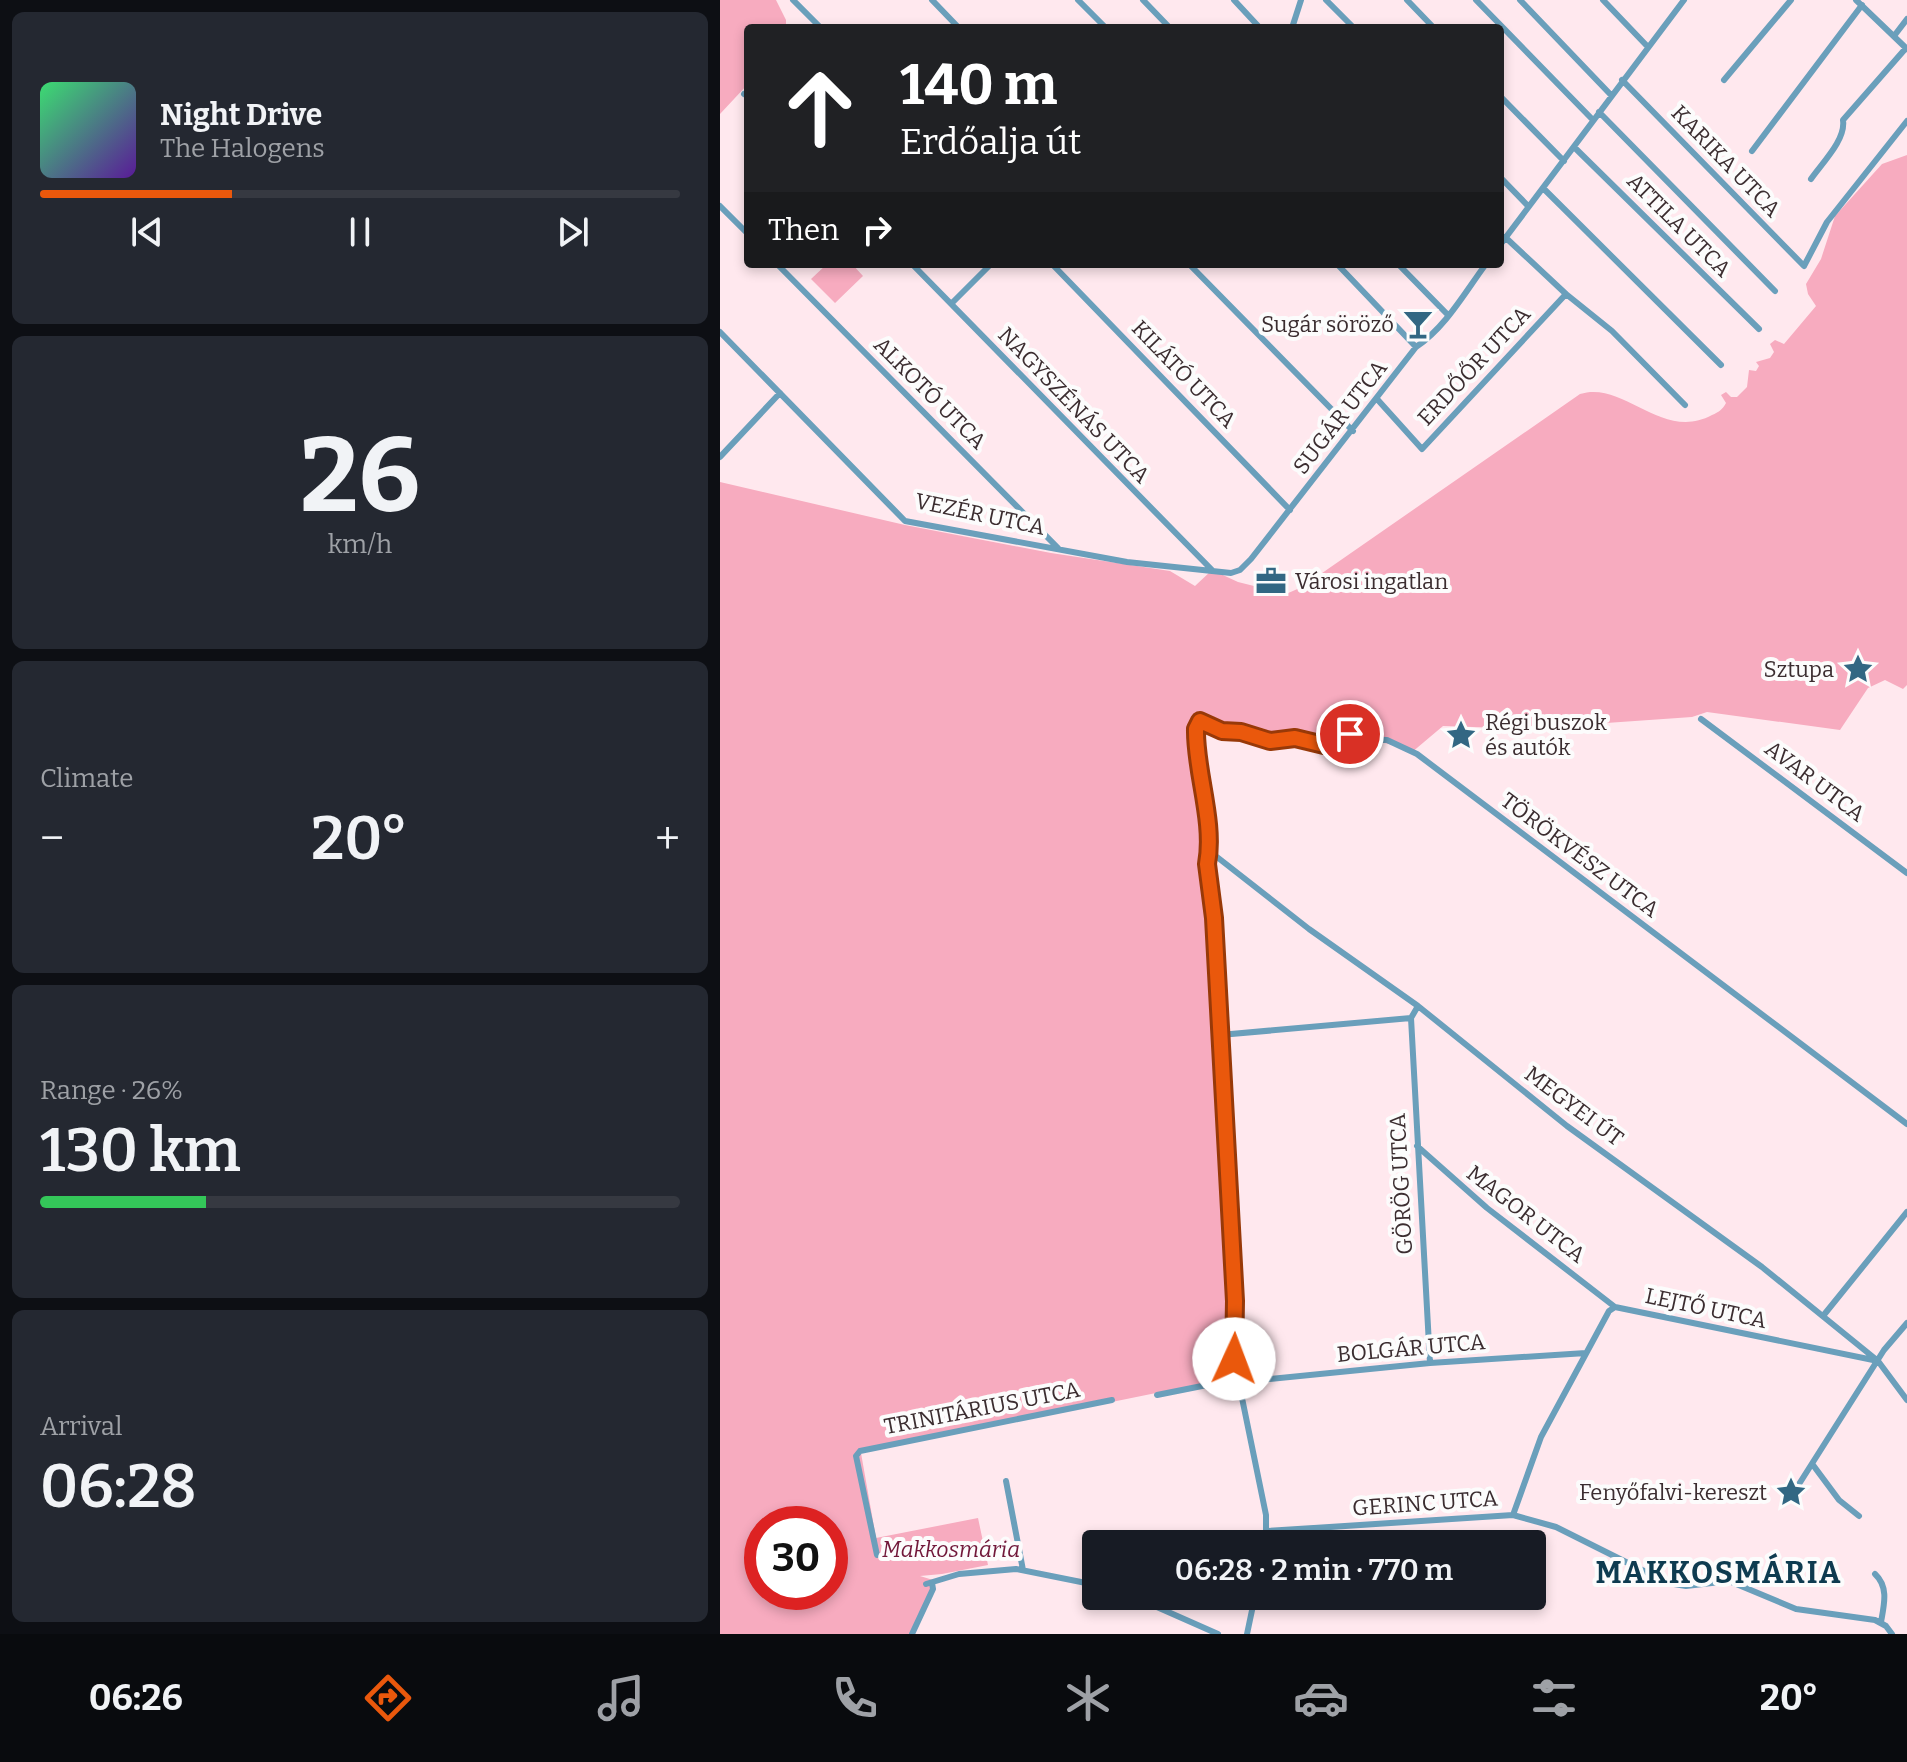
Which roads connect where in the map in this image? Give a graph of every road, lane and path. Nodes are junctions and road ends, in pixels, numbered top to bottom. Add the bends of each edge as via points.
1 (793, 0) edge
2 (932, 0) edge
3 (1078, 0) edge
4 (1143, 0) edge
5 (1234, 0) edge
6 (1301, 0) edge
7 (1326, 0) edge
8 (1407, 0) edge
9 (1476, 0) edge
10 (1520, 0) edge
11 (1603, 0) edge
12 (1791, 0) edge
13 (1680, 2) edge
14 (1859, 3) edge
15 (1907, 19) edge
16 (817, 24) edge
17 (955, 24) edge
18 (1102, 24) edge
19 (1166, 24) edge
20 (1256, 24) edge
21 (1293, 24) edge
22 (1350, 24) edge
23 (1430, 24) edge
24 (1499, 24) edge
25 (1504, 29) edge
26 (1894, 36) junction
27 (1648, 47) junction
28 (1907, 49) edge
29 (1622, 80) junction
30 (1724, 80) dead end
31 (1611, 95) junction
32 (1504, 100) edge
33 (1599, 112) junction
34 (1593, 120) junction
35 (1907, 121) edge
36 (1574, 147) junction
37 (1752, 151) dead end
38 (1564, 161) junction
39 (1811, 179) dead end
40 (1504, 181) edge
41 (1544, 189) junction
42 (720, 206) edge
43 (1528, 206) junction
44 (744, 230) edge
45 (1505, 237) joint
46 (781, 268) edge
47 (916, 268) edge
48 (987, 268) edge
49 (1056, 268) edge
50 (1193, 268) edge
51 (1341, 268) edge
52 (1402, 268) edge
53 (1483, 268) edge
54 (1775, 291) dead end
55 (1566, 294) junction
56 (951, 304) junction
57 (1448, 315) junction
58 (1759, 329) dead end
59 (720, 332) edge
60 (1416, 347) junction
61 (1721, 365) dead end
62 (780, 393) junction
63 (1377, 399) junction
64 (1685, 405) dead end
65 (1353, 431) junction
66 (720, 457) edge
67 (1290, 510) junction
68 (1058, 548) junction
69 (1212, 570) junction
70 (1701, 719) dead end
71 (1209, 854) junction
72 (1907, 873) edge
73 (1418, 1006) junction
74 (1411, 1018) junction
75 (1220, 1035) junction
76 (1907, 1124) edge
77 (1417, 1146) junction
78 (1907, 1212) edge
79 (1615, 1307) junction
80 (1823, 1316) junction
81 (1907, 1323) edge
82 (1586, 1353) junction
83 (1878, 1361) junction
84 (1430, 1363) junction
85 (1240, 1380) junction
86 (1157, 1395) dead end
87 (1112, 1400) dead end
88 (1907, 1400) edge
89 (1813, 1465) junction
90 (1006, 1481) dead end
91 (1794, 1492) dead end
92 (1513, 1515) junction
93 (1859, 1516) dead end
94 (1268, 1530) edge
95 (1283, 1530) edge
96 (877, 1555) dead end
97 (1023, 1570) junction
98 (1875, 1574) dead end
99 (1082, 1582) edge
100 (1164, 1610) edge
101 (1252, 1610) edge
102 (1881, 1622) junction
103 (912, 1634) edge
104 (1218, 1634) edge
105 (1247, 1634) edge
106 (1892, 1634) edge

1 - 16 street
2 - 17 street
3 - 18 street
4 - 19 street
5 - 20 street
6 - 21 street
7 - 22 street
8 - 23 street
9 - 24 street
10 - 31 street
11 - 27 street
12 - 30 street
13 - 27 street
14 - 26 street
14 - 37 street
15 - 26 street
25 - 34 street
26 - 28 street
27 - 29 street
28 - 39 street via 1843,120 1840,138
29 - 31 street
29 - 35 street, KARIKA UTCA via 1804,266 1827,222
31 - 33 street
32 - 38 street
33 - 34 street
33 - 54 street
34 - 36 street
36 - 38 street
36 - 58 street, ATTILA UTCA
38 - 41 street
40 - 43 street
41 - 43 street
41 - 61 street
42 - 44 street
43 - 45 street
45 - 55 street
46 - 68 street, ALKOTÓ UTCA
47 - 56 street, NAGYSZÉNÁS UTCA
48 - 56 street
49 - 67 street, KILÁTÓ UTCA
50 - 65 street
51 - 60 street
52 - 57 street
53 - 57 street, SUGÁR UTCA
55 - 63 street, ERDŐŐR UTCA via 1422,449
55 - 64 street via 1612,331
56 - 69 street, NAGYSZÉNÁS UTCA
57 - 60 street, SUGÁR UTCA
59 - 62 street, VEZÉR UTCA
60 - 63 street, SUGÁR UTCA
62 - 66 street
62 - 68 street, VEZÉR UTCA via 905,521
63 - 65 street, SUGÁR UTCA
65 - 67 street, SUGÁR UTCA
67 - 69 street, SUGÁR UTCA via 1240,570
68 - 69 street, VEZÉR UTCA via 1157,567
70 - 72 street, AVAR UTCA
71 - 73 street, MEGYEI ÚT
71 - 75 street
71 - 76 street, TÖRÖKVÉSZ UTCA via 1196,735 1200,721 1270,741 1295,738 1324,745 1346,734 1387,740 1417,754
73 - 74 street
73 - 80 street, MEGYEI ÚT via 1567,1126
74 - 75 street
74 - 77 street, GÖRÖG UTCA
75 - 85 street via 1234,1359
77 - 79 street, MAGOR UTCA
77 - 84 street, GÖRÖG UTCA
78 - 80 street
79 - 82 street, LEJTŐ UTCA
79 - 83 street, LEJTŐ UTCA
80 - 83 street, MEGYEI ÚT
81 - 83 street
82 - 84 street, BOLGÁR UTCA
82 - 92 street, LEJTŐ UTCA via 1541,1437
83 - 88 street, MEGYEI ÚT
83 - 89 street
84 - 85 street, BOLGÁR UTCA
85 - 86 street
85 - 94 street
87 - 96 street, TRINITÁRIUS UTCA via 858,1452
89 - 91 street
89 - 93 street via 1832,1493
90 - 97 street
92 - 95 street, GERINC UTCA
92 - 102 street, GERINC UTCA via 1556,1527 1678,1586 1729,1581 1796,1609
97 - 99 street
97 - 103 street via 985,1570 929,1583 933,1589
98 - 102 street via 1885,1589
100 - 104 street
101 - 105 street
102 - 106 street

